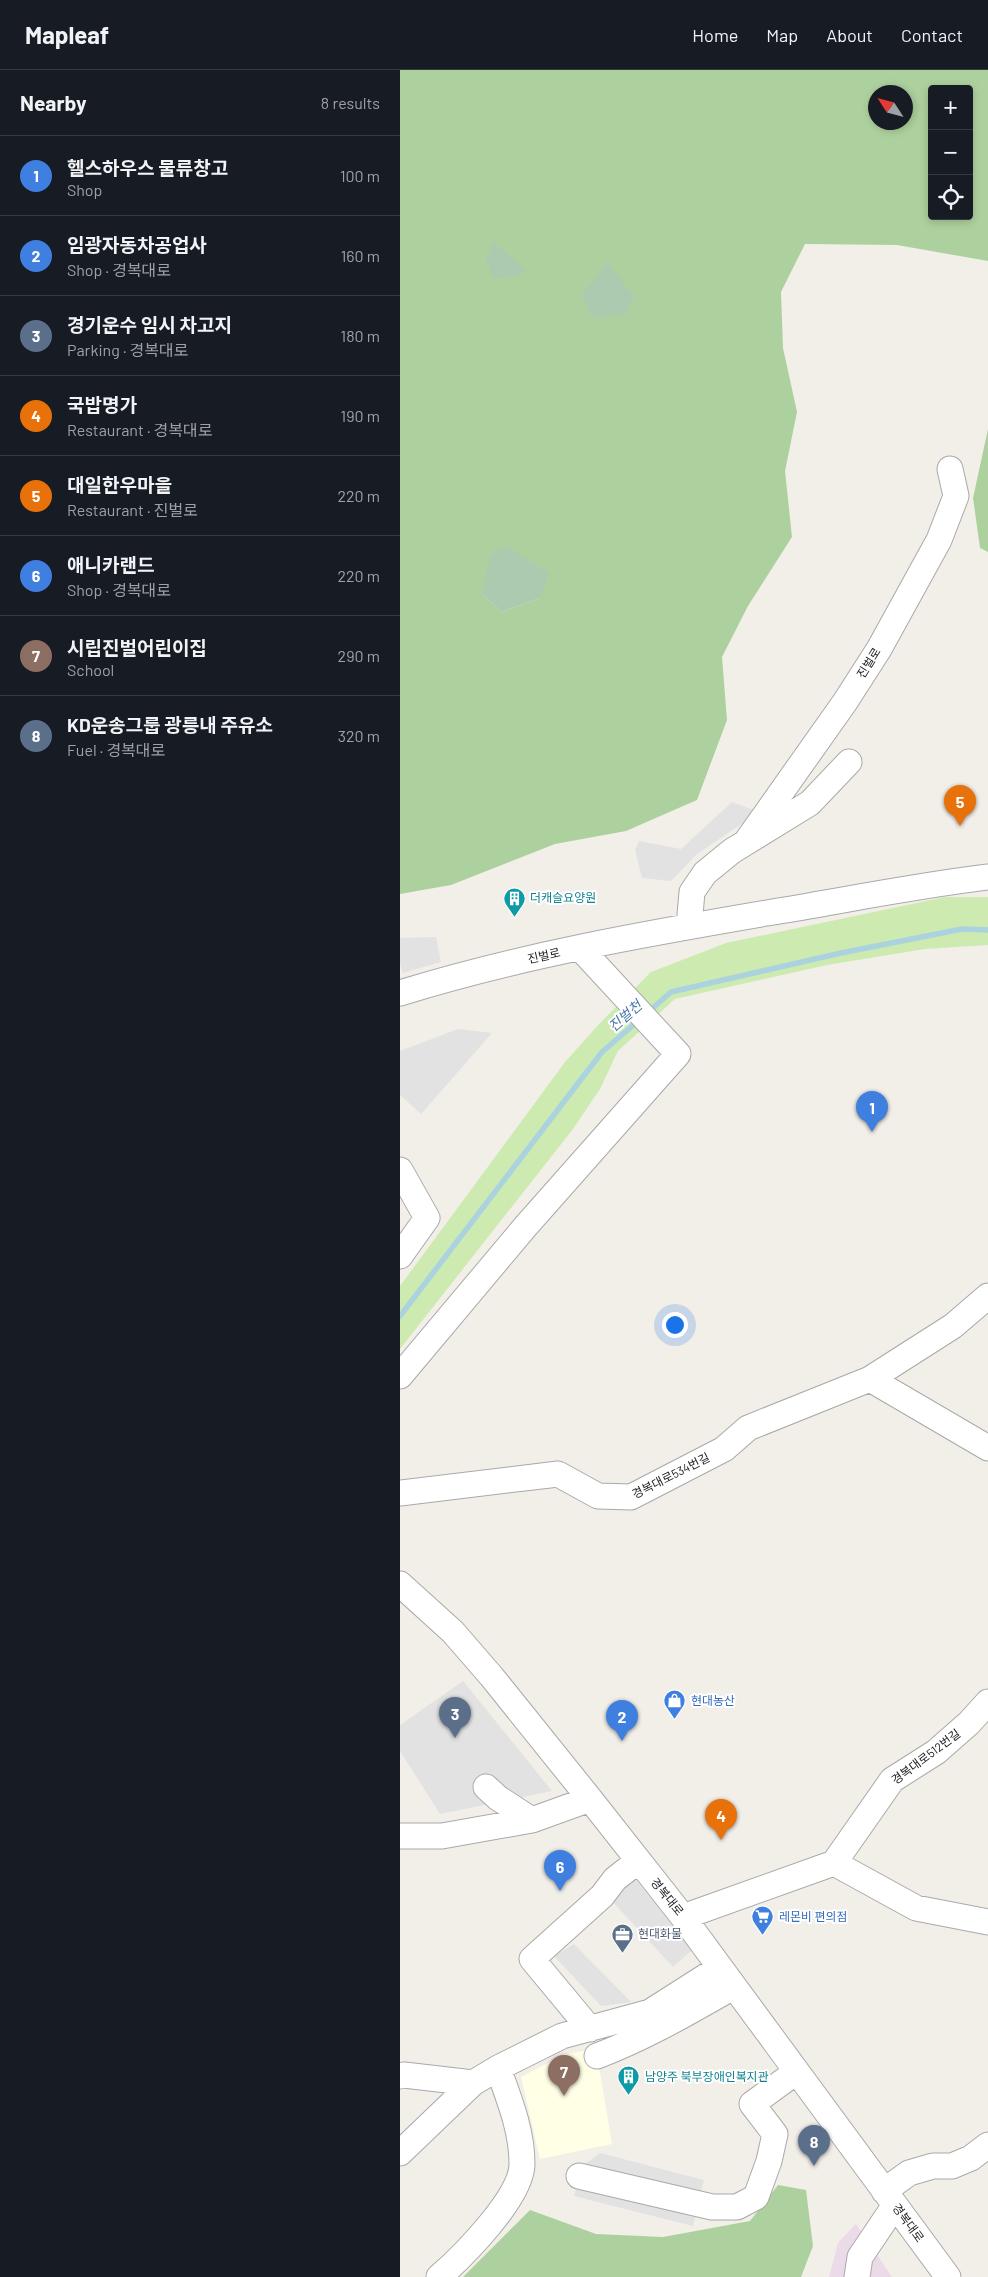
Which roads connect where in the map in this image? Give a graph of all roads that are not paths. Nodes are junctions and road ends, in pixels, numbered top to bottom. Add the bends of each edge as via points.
1 (950, 469) dead end
2 (849, 762) dead end
3 (746, 842) junction
4 (988, 877) edge
5 (689, 926) junction
6 (580, 948) junction
7 (400, 993) edge
8 (400, 1170) edge
9 (400, 1256) edge
10 (988, 1296) edge
11 (400, 1376) edge
12 (870, 1379) junction
13 (988, 1448) edge
14 (400, 1494) edge
15 (400, 1584) edge
16 (988, 1702) edge
17 (486, 1787) dead end
18 (590, 1799) junction
19 (532, 1820) junction
20 (400, 1836) edge
21 (638, 1861) junction
22 (834, 1863) junction
23 (683, 1918) junction
24 (988, 1922) edge
25 (726, 1977) junction
26 (590, 2028) junction
27 (597, 2056) dead end
28 (498, 2068) junction
29 (796, 2072) junction
30 (400, 2076) edge
31 (473, 2083) junction
32 (988, 2145) edge
33 (400, 2153) edge
34 (579, 2176) dead end
35 (890, 2198) junction
36 (439, 2277) edge
37 (856, 2277) edge
38 (948, 2277) edge

1 - 3 street, 진벌로 via 956,496 939,540 874,656
2 - 3 street, 진벌로 via 810,803
3 - 5 street, 진벌로 via 705,873 692,892
4 - 5 street, 진벌로
5 - 6 street, 진벌로
6 - 7 street, 진벌로 via 454,976
6 - 11 street via 678,1054 525,1227
8 - 9 street via 426,1218
10 - 12 street, 경복대로534번길 via 953,1326
12 - 13 street
12 - 14 street, 경복대로534번길 via 748,1428 724,1449 631,1498 598,1496 558,1474
15 - 18 street, 경복대로 via 453,1632
16 - 22 street, 경복대로512번길 via 936,1752 892,1780
17 - 19 street
18 - 19 street
18 - 21 street, 경복대로
19 - 20 street via 442,1836
21 - 23 street, 경복대로
21 - 26 street via 532,1959
22 - 23 street
22 - 24 street via 916,1908
23 - 25 street, 경복대로
25 - 26 street via 650,2012
25 - 27 street via 681,2017
25 - 29 street, 경복대로
26 - 28 street via 562,2036
28 - 31 street
28 - 36 street via 517,2121 522,2166 512,2194 487,2227
29 - 34 street via 752,2104 775,2134 756,2197 737,2207 712,2207
29 - 35 street, 경복대로
30 - 31 street
31 - 33 street
32 - 35 street via 971,2158 952,2166 933,2166 909,2173
35 - 37 street via 860,2257
35 - 38 street, 경복대로

